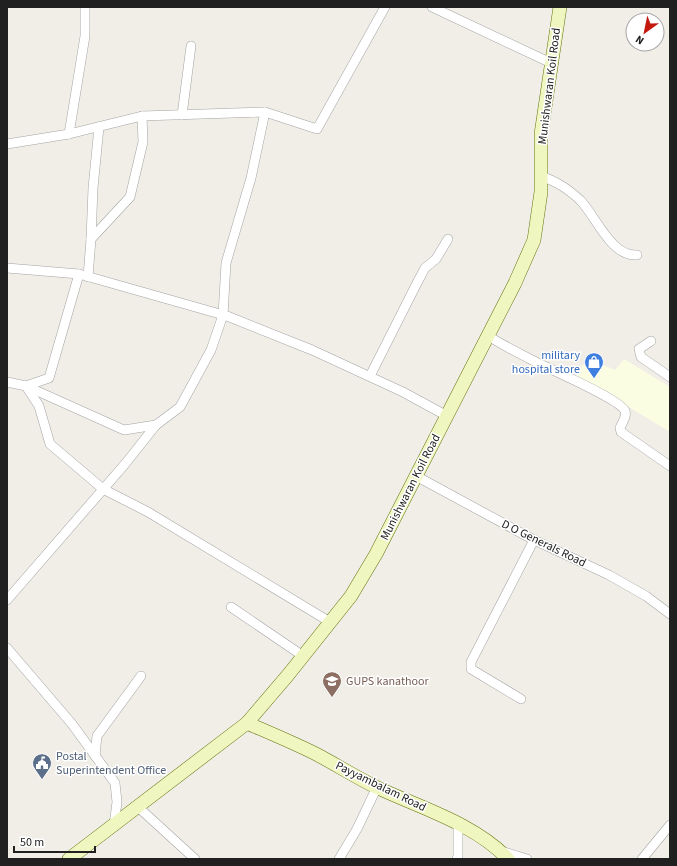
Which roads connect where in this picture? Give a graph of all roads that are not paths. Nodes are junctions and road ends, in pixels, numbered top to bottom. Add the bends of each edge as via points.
1 (85, 7) edge
2 (385, 7) edge
3 (432, 7) edge
4 (560, 7) edge
5 (190, 46) dead end
6 (551, 64) junction
7 (265, 112) junction
8 (182, 115) junction
9 (142, 116) junction
10 (99, 127) junction
11 (70, 134) junction
12 (7, 144) edge
13 (541, 176) junction
14 (92, 239) junction
15 (448, 239) dead end
16 (637, 255) dead end
17 (7, 268) edge
18 (84, 275) junction
19 (223, 315) junction
20 (488, 336) junction
21 (651, 340) dead end
22 (370, 376) junction
23 (670, 376) edge
24 (7, 382) edge
25 (26, 386) junction
26 (447, 416) junction
27 (156, 424) junction
28 (670, 466) edge
29 (416, 476) junction
30 (103, 489) junction
31 (534, 540) junction
32 (7, 600) edge
33 (231, 607) dead end
34 (670, 614) edge
35 (330, 622) junction
36 (7, 648) edge
37 (303, 656) junction
38 (141, 676) dead end
39 (521, 699) dead end
40 (247, 723) junction
41 (95, 756) junction
42 (377, 787) junction
43 (137, 806) junction
44 (458, 824) junction
45 (114, 825) junction
46 (670, 825) edge
47 (505, 855) edge
48 (69, 859) edge
49 (195, 859) edge
50 (339, 859) edge
51 (457, 859) edge
52 (527, 859) edge
53 (642, 859) edge

1 - 11 street via 85,36
2 - 7 street via 318,129
3 - 6 street
4 - 6 main road, Munishwaran Koil Road
5 - 8 street
6 - 13 main road, Munishwaran Koil Road via 541,134
7 - 8 street
7 - 19 street via 251,178 226,263
8 - 9 street
9 - 10 street
9 - 14 street via 143,142 130,197
10 - 11 street
10 - 14 street via 93,188
11 - 12 street
13 - 16 street via 561,184 581,201 606,236 619,249 629,255
13 - 20 main road, Munishwaran Koil Road via 534,240
14 - 18 street
15 - 22 street via 436,259 425,268
17 - 18 street
18 - 19 street
18 - 25 street via 49,378
19 - 22 street
19 - 27 street via 211,350 180,407
20 - 26 main road, Munishwaran Koil Road
20 - 28 street via 618,404 626,412 621,432
21 - 23 street via 639,349 641,357
22 - 26 street
24 - 25 street
25 - 27 street via 124,430
25 - 30 street via 39,406 50,444
26 - 29 main road, Munishwaran Koil Road
27 - 30 street
29 - 31 street, D O Generals Road
29 - 35 main road, Munishwaran Koil Road via 376,554 351,596
30 - 32 street
30 - 35 street via 148,512
31 - 34 street, D O Generals Road via 609,575 646,596
31 - 39 street via 471,662 471,669
33 - 37 street
35 - 37 main road, Munishwaran Koil Road
36 - 41 street via 72,724
37 - 40 main road, Munishwaran Koil Road
38 - 41 street via 97,736
40 - 42 main road, Payyambalam Road via 315,754
40 - 43 main road, Munishwaran Koil Road
41 - 45 street via 115,783 117,802
42 - 44 main road, Payyambalam Road
42 - 50 street
43 - 45 main road, Munishwaran Koil Road
43 - 49 street
44 - 47 main road, Payyambalam Road via 483,838
44 - 51 street
45 - 48 main road, Munishwaran Koil Road
46 - 53 street
47 - 52 street

